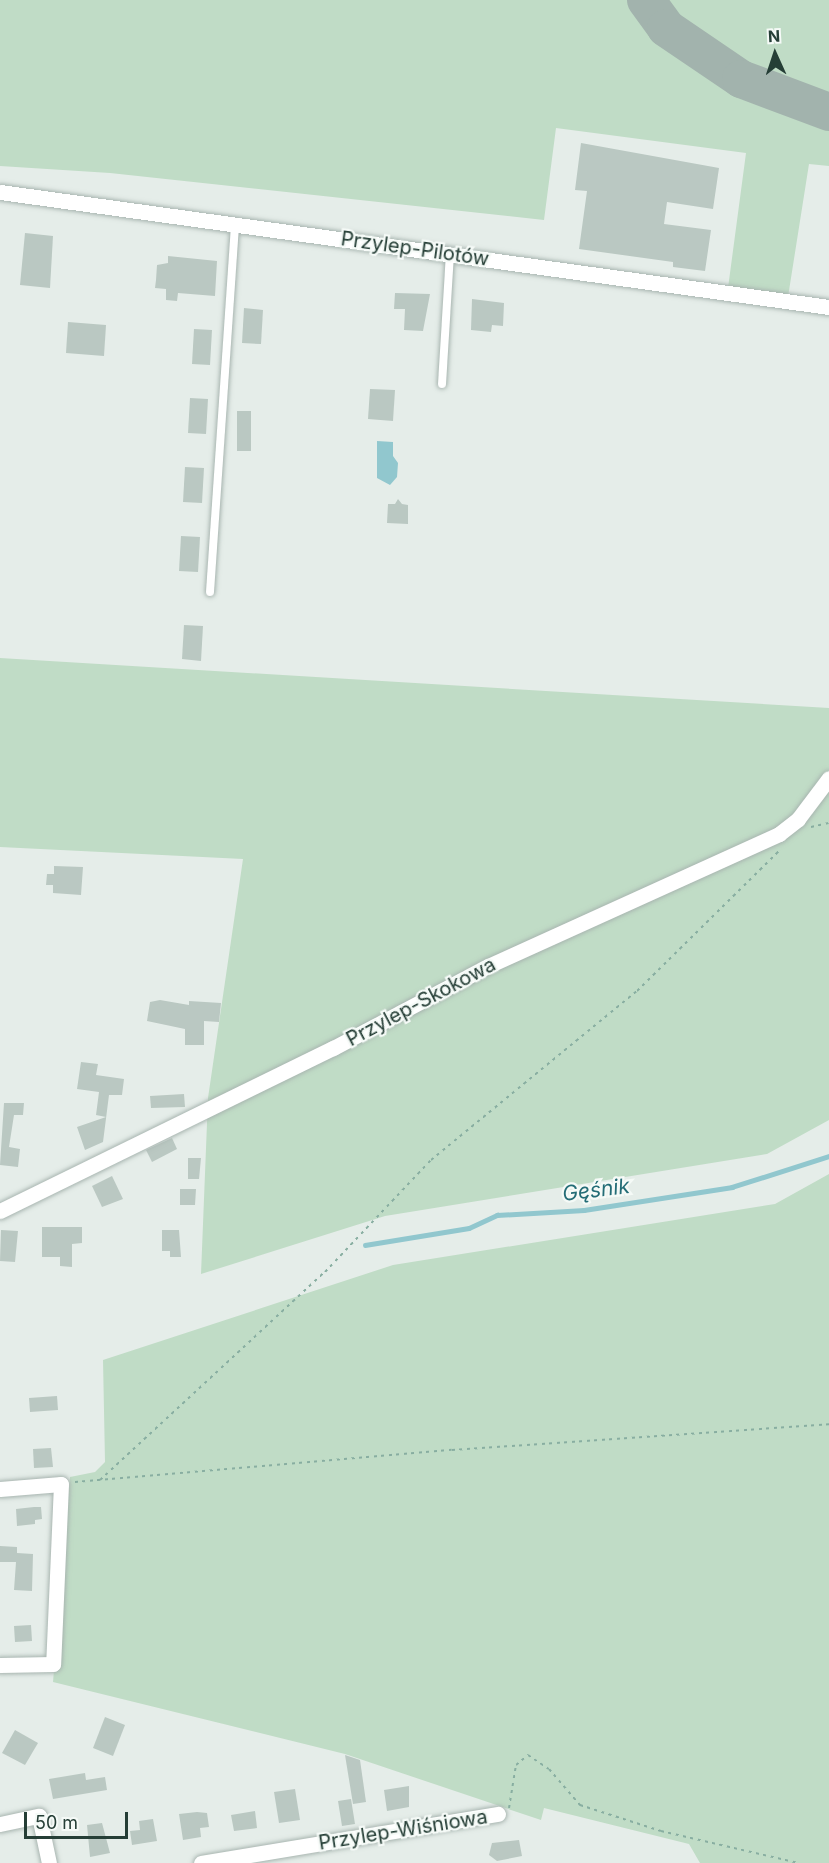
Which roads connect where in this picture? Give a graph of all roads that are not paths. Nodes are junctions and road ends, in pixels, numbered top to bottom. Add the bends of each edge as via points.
1 (0, 192) edge
2 (235, 224) junction
3 (450, 254) junction
4 (829, 307) edge
5 (442, 384) dead end
6 (210, 592) dead end
7 (829, 778) edge
8 (0, 1211) edge
9 (0, 1489) edge
10 (0, 1665) edge
11 (498, 1814) road end
12 (0, 1824) edge
13 (49, 1863) edge
14 (201, 1863) edge

1 - 2 street, Przylep-Pilotów
2 - 3 street, Przylep-Pilotów
2 - 6 lane
3 - 4 street, Przylep-Pilotów
3 - 5 lane
7 - 8 street, Przylep-Skokowa via 798,819 779,834 488,966 333,1048
9 - 10 street via 61,1484 53,1664
11 - 14 street, Przylep-Wiśniowa
12 - 13 street via 39,1816

